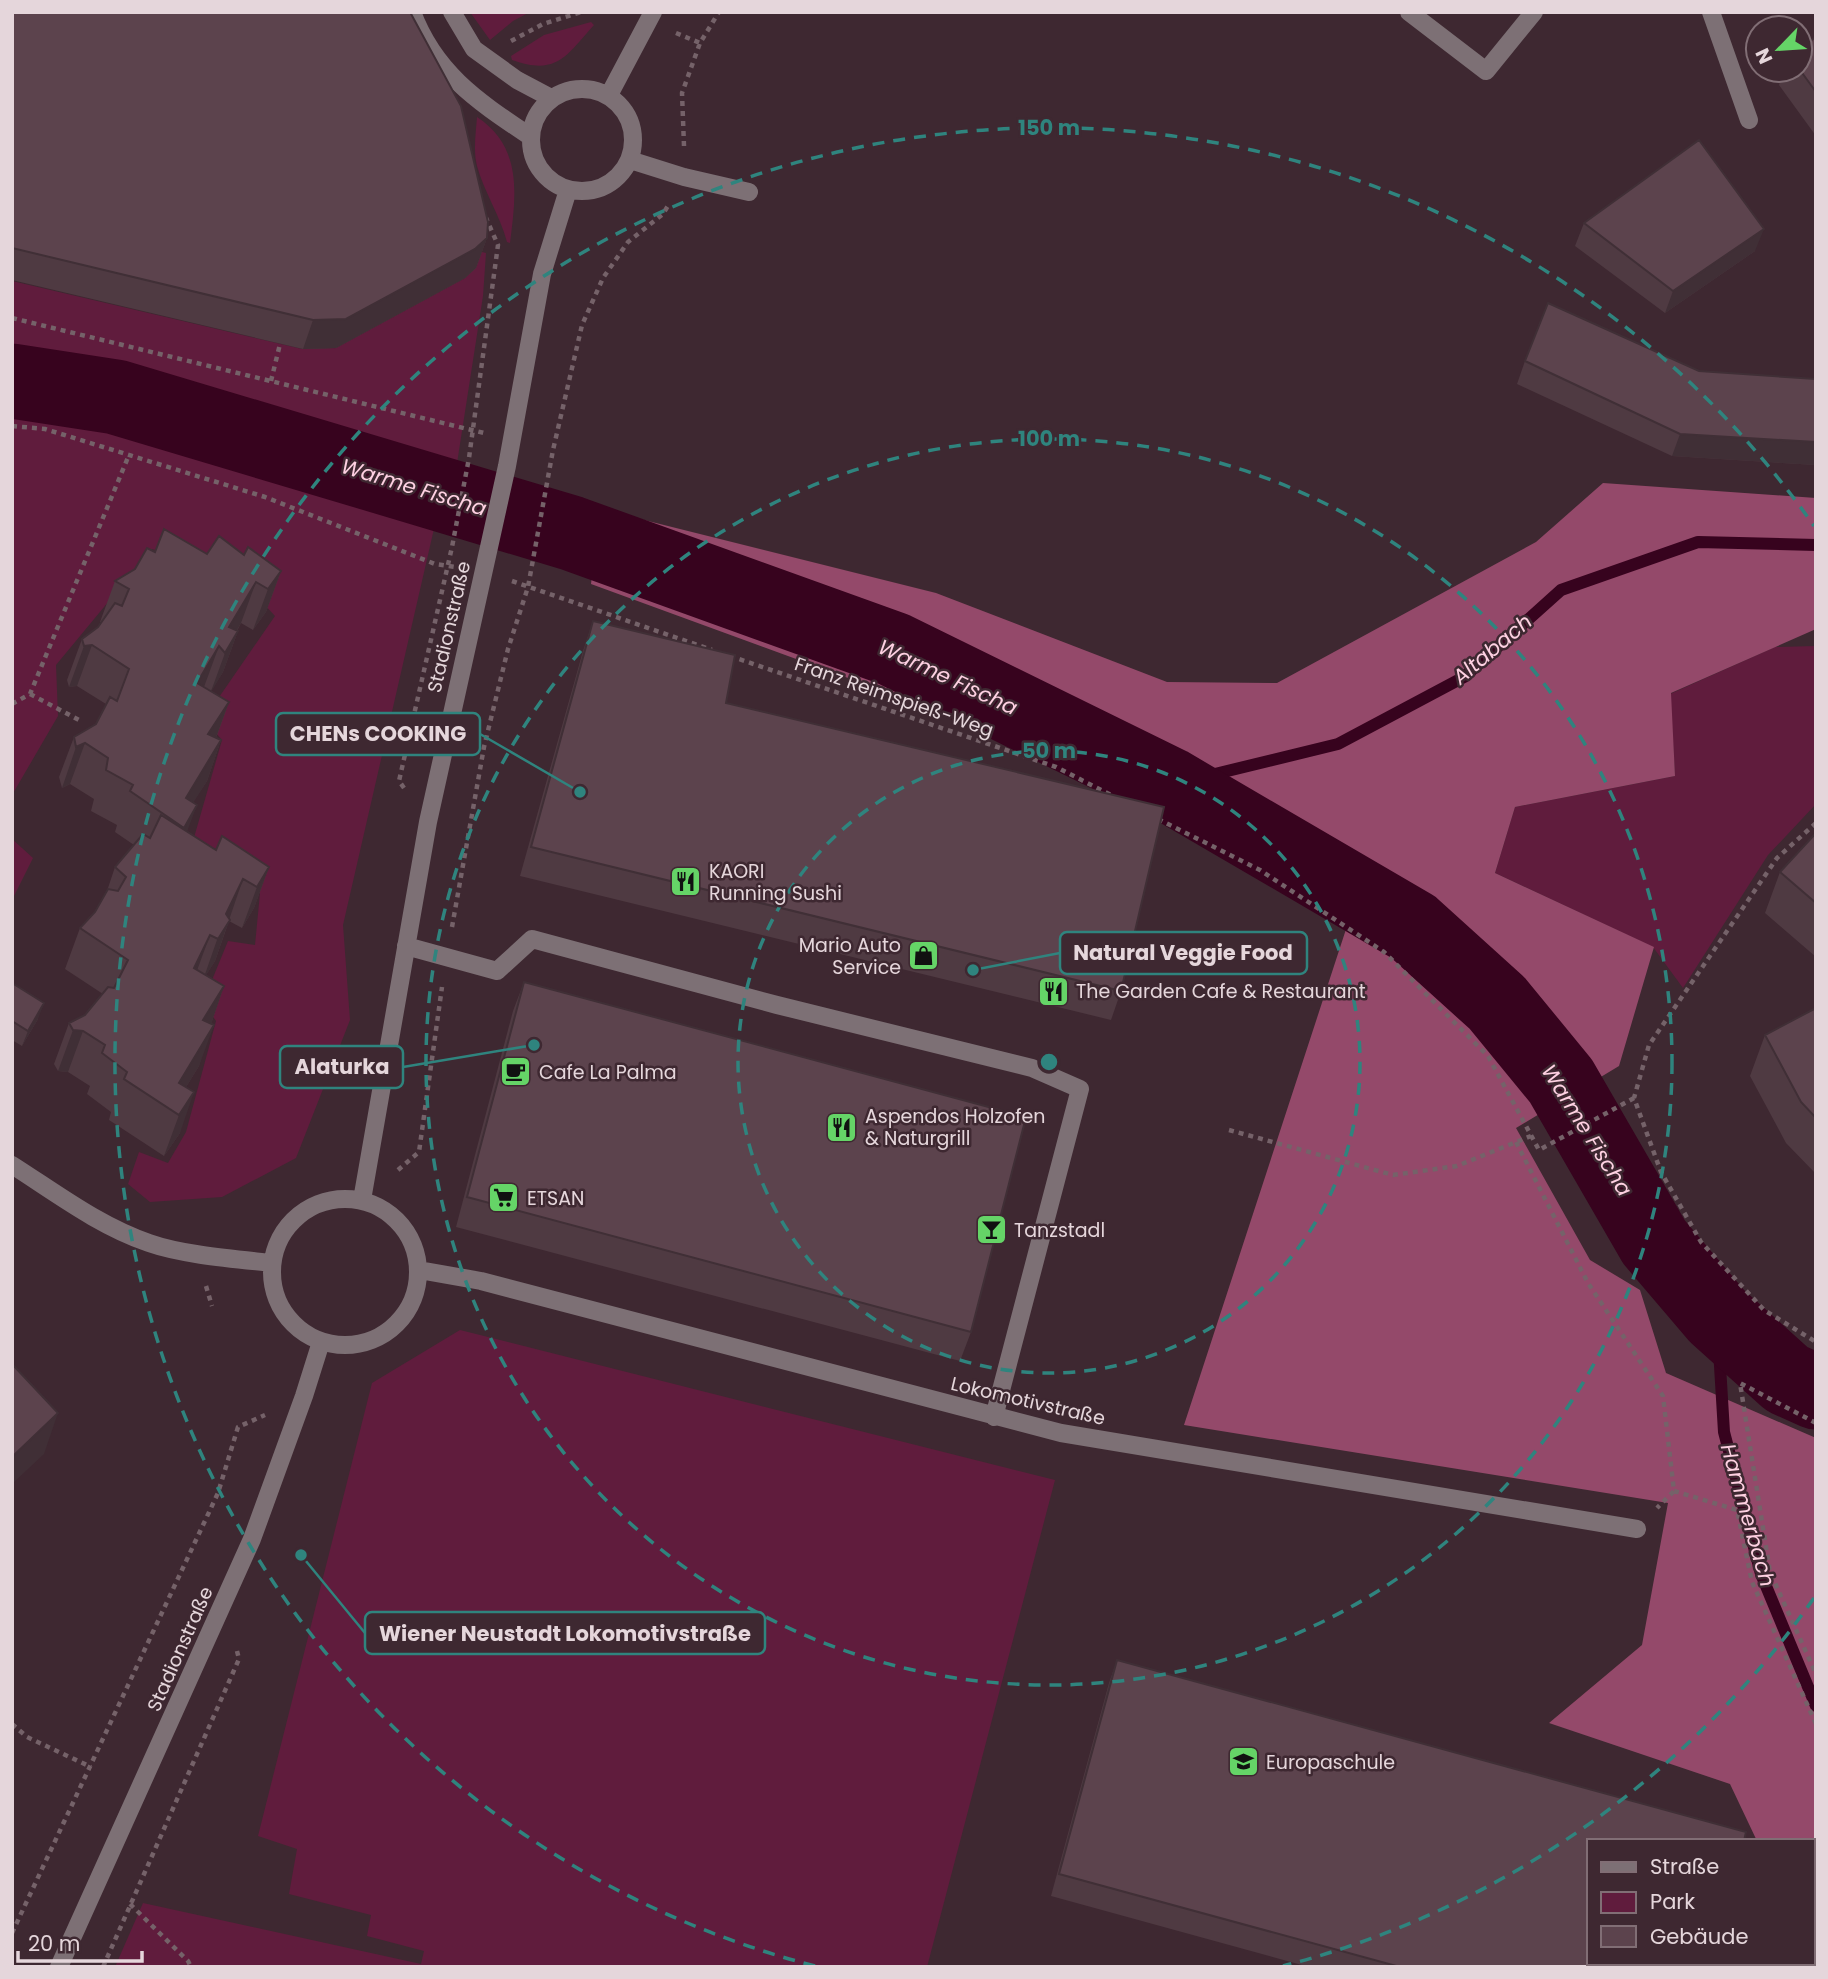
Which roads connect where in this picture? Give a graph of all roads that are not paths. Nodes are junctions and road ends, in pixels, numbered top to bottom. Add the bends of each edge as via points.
1 (412, 12) edge
2 (452, 12) edge
3 (653, 12) edge
4 (1409, 12) edge
5 (1534, 12) edge
6 (1711, 12) edge
7 (609, 95) junction
8 (551, 98) junction
9 (1748, 120) dead end
10 (531, 138) junction
11 (630, 160) junction
12 (568, 190) junction
13 (750, 192) dead end
14 (406, 946) junction
15 (12, 1165) edge
16 (362, 1200) junction
17 (272, 1263) junction
18 (418, 1270) junction
19 (321, 1342) junction
20 (994, 1417) junction
21 (1637, 1529) road end
22 (59, 1967) edge

1 - 10 street via 446,73
2 - 8 street via 474,49
3 - 7 street
4 - 5 street via 1486,71
6 - 9 street
7 - 8 street via 590,88
7 - 11 street via 631,124
8 - 10 street via 540,109
10 - 12 street via 540,170
11 - 12 street via 620,176 605,186 587,192
11 - 13 street
12 - 14 street, Stadionstraße via 542,274 507,466 428,822
14 - 16 street, Stadionstraße
14 - 20 street via 498,971 532,939 1032,1068 1080,1089
15 - 17 street via 94,1217 149,1244
16 - 17 street via 343,1198 314,1205 293,1220 280,1238
16 - 18 street via 402,1225 415,1250
17 - 19 street via 274,1291 284,1313
18 - 19 street via 415,1295 394,1325 371,1341
18 - 20 street, Lokomotivstraße via 481,1281
19 - 22 street, Stadionstraße via 252,1539
20 - 21 street, Lokomotivstraße via 1062,1433

